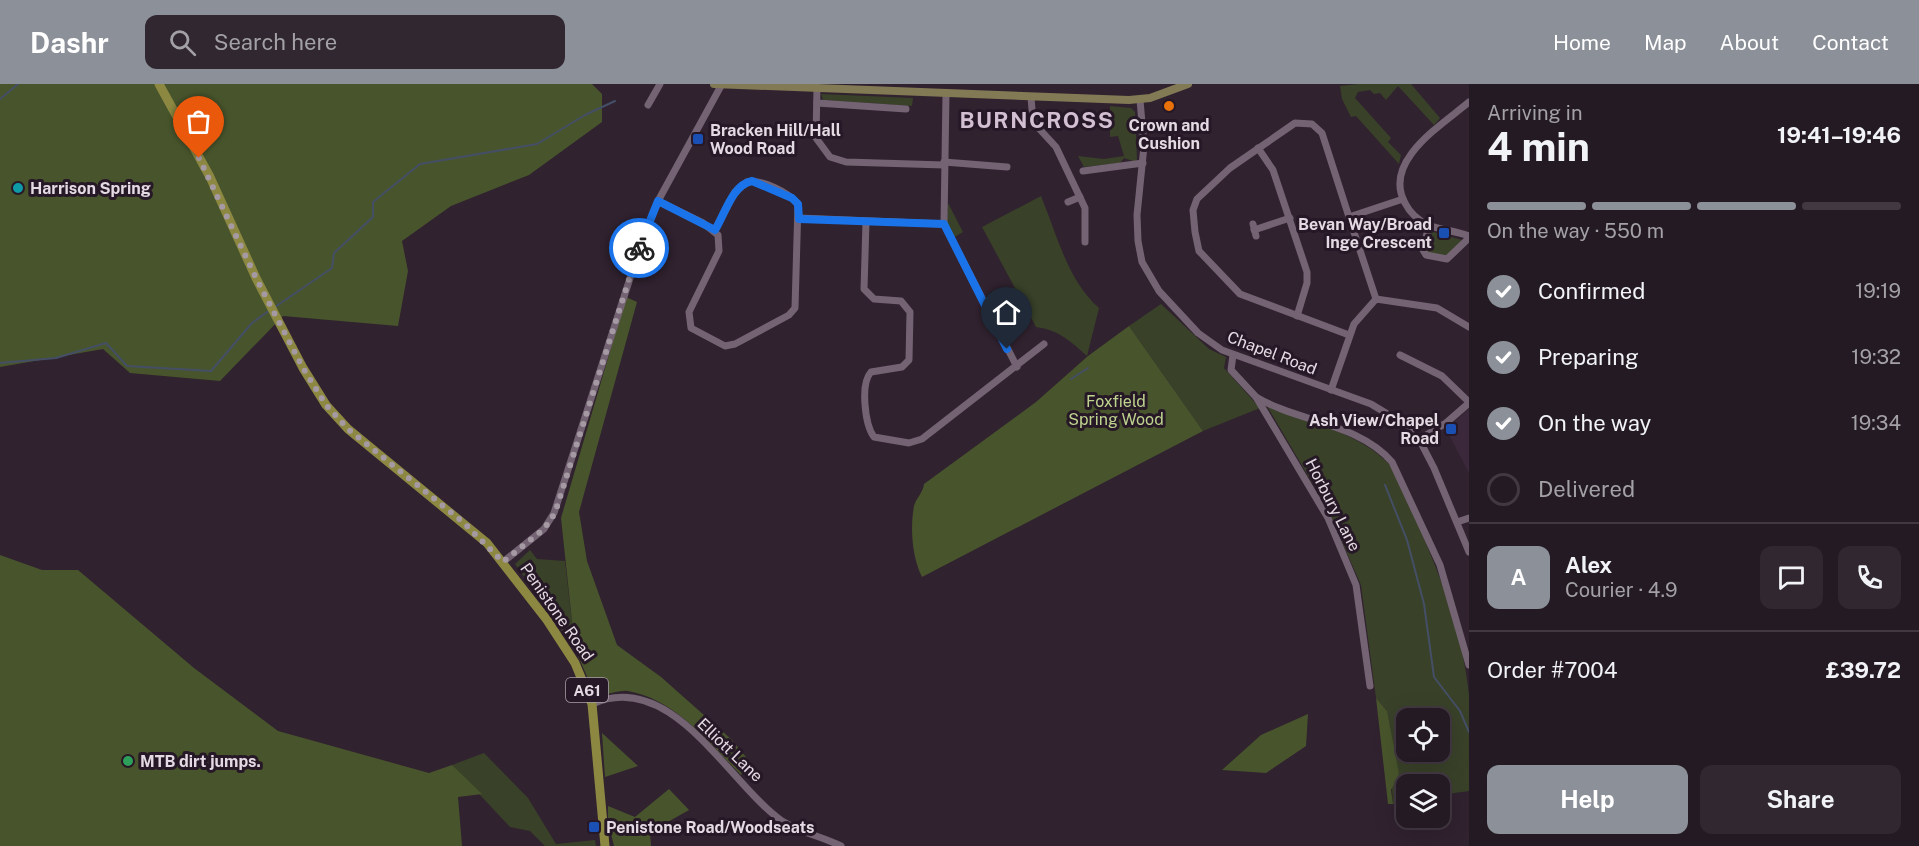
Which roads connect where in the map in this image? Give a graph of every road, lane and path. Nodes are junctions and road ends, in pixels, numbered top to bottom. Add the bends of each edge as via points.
1 (159, 84) edge
2 (660, 84) edge
3 (719, 84) edge
4 (1188, 84) edge
5 (817, 87) junction
6 (946, 93) junction
7 (1031, 97) junction
8 (1140, 100) junction
9 (1469, 102) edge
10 (817, 103) junction
11 (648, 105) dead end
12 (906, 109) dead end
13 (1258, 148) junction
14 (944, 163) junction
15 (1079, 163) dead end
16 (1143, 163) junction
17 (1006, 167) dead end
18 (1080, 197) junction
19 (1403, 199) junction
20 (658, 201) junction
21 (1068, 202) dead end
22 (1348, 217) junction
23 (1290, 218) junction
24 (799, 219) junction
25 (866, 222) junction
26 (944, 224) junction
27 (1429, 225) junction
28 (715, 230) junction
29 (1254, 230) dead end
30 (1469, 237) edge
31 (1084, 242) dead end
32 (1376, 299) junction
33 (1297, 316) junction
34 (1469, 327) edge
35 (1349, 335) junction
36 (1044, 344) dead end
37 (1233, 355) junction
38 (1403, 366) dead end
39 (1017, 367) junction
40 (1331, 390) junction
41 (1256, 397) junction
42 (1469, 403) edge
43 (1418, 440) junction
44 (1469, 518) edge
45 (1457, 522) junction
46 (1469, 552) edge
47 (503, 562) junction
48 (1469, 664) edge
49 (1370, 686) dead end
50 (592, 704) junction
51 (605, 846) edge
52 (841, 846) edge

1 - 47 highway, Penistone Road / A61 via 210,177 256,278 326,405 348,429 463,522
2 - 11 street
3 - 5 main road
3 - 20 street
4 - 8 main road
5 - 6 main road
5 - 10 street
6 - 7 main road
6 - 14 street
7 - 8 main road
7 - 18 street via 1033,122 1056,147
8 - 16 street, Chapel Road
9 - 19 street via 1409,156 1400,179
10 - 12 street
10 - 14 street via 816,138 824,151 838,161
13 - 22 street via 1295,123 1317,127
13 - 23 street via 1273,170
13 - 33 street via 1197,199 1193,215 1197,247 1240,294
14 - 17 street
14 - 26 street
15 - 16 street via 1084,174
16 - 37 street, Chapel Road via 1137,215 1142,262 1159,291 1191,326
18 - 21 street
18 - 31 street via 1085,214
19 - 22 street
19 - 27 street via 1414,216
20 - 28 street
20 - 47 street via 613,327 555,513 544,529
22 - 32 street
23 - 29 street
23 - 33 street via 1308,277
24 - 25 street
24 - 28 street via 798,204 792,198 752,181 735,192
24 - 28 street via 795,308 789,315 730,346 695,332 689,323 689,312 719,251 720,239
25 - 26 street
25 - 39 street via 864,289 874,299 901,301 910,312 909,360 902,367 876,370 866,381 868,423 874,437 909,443 922,439
26 - 39 street
27 - 30 street
27 - 30 street via 1423,250 1426,255 1447,260
32 - 34 street via 1437,308
32 - 35 street via 1360,314
33 - 35 street
35 - 40 street
36 - 39 street
37 - 40 street, Chapel Road
37 - 41 street, Horbury Lane via 1231,370
38 - 42 street via 1403,356 1442,376
40 - 43 street, Chapel Road via 1383,410 1404,424
41 - 48 street via 1357,437 1392,462 1440,565
41 - 49 street, Horbury Lane via 1322,505 1356,585
42 - 43 street
43 - 45 street, Chapel Road
44 - 45 street
45 - 46 street, Chapel Road
47 - 50 highway, Penistone Road / A61 via 575,663
50 - 51 highway, Penistone Road / A61
50 - 52 street, Elliott Lane via 629,696 662,706 782,820

